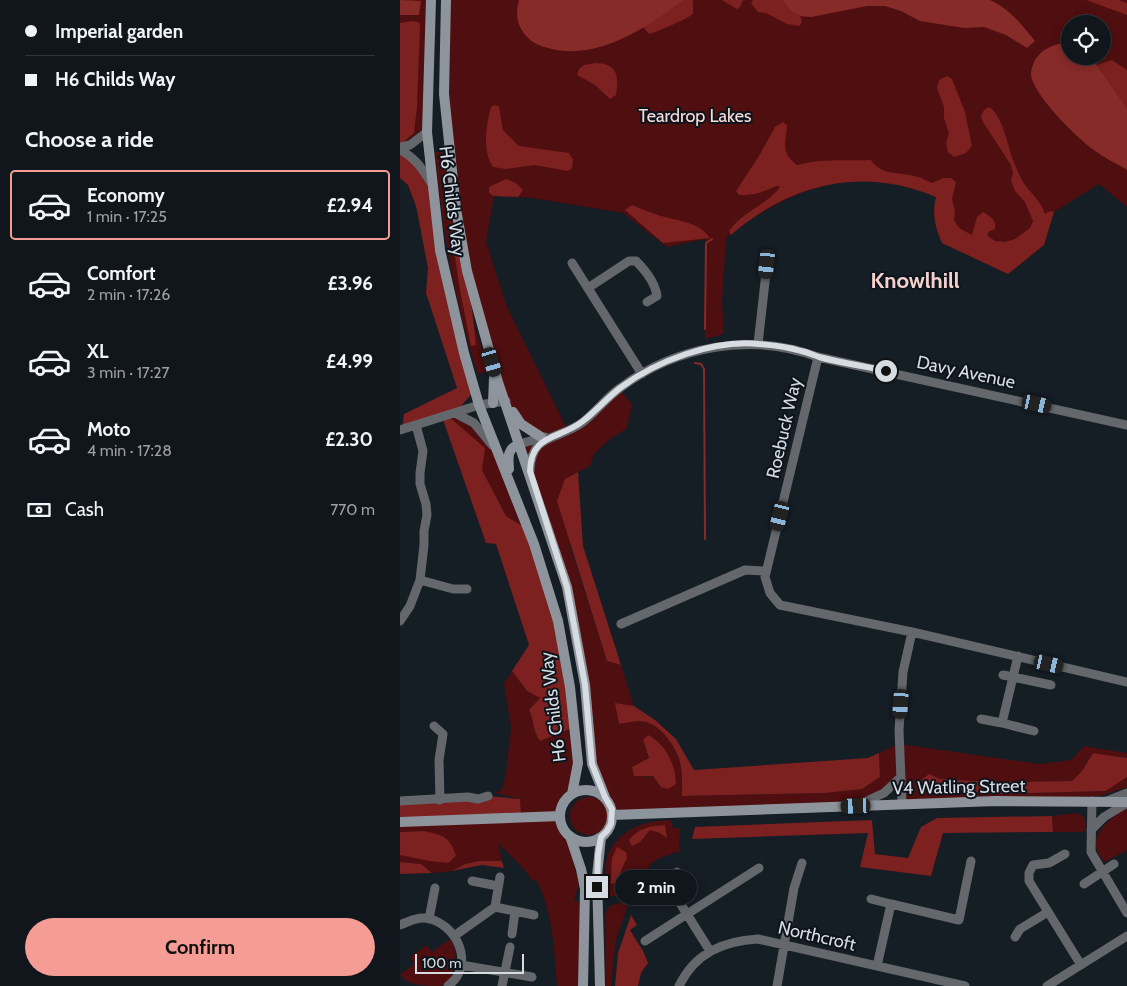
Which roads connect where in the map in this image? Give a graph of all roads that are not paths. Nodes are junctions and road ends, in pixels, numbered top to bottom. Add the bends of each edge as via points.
1 (431, 0) edge
2 (446, 0) edge
3 (427, 132) junction
4 (400, 149) edge
5 (432, 184) junction
6 (572, 263) dead end
7 (767, 264) dead end
8 (588, 288) junction
9 (648, 302) dead end
10 (758, 344) junction
11 (818, 357) junction
12 (642, 374) junction
13 (497, 382) junction
14 (506, 401) junction
15 (493, 403) junction
16 (479, 405) junction
17 (455, 413) junction
18 (416, 425) junction
19 (1127, 425) edge
20 (400, 430) edge
21 (555, 436) junction
22 (541, 437) junction
23 (519, 444) junction
24 (499, 454) junction
25 (530, 471) junction
26 (510, 480) junction
27 (766, 571) junction
28 (420, 580) junction
29 (467, 589) dead end
30 (400, 621) edge
31 (621, 624) dead end
32 (912, 632) junction
33 (1018, 656) junction
34 (1003, 676) dead end
35 (1014, 677) junction
36 (1127, 682) edge
37 (1051, 685) dead end
38 (982, 719) dead end
39 (1002, 723) junction
40 (434, 726) dead end
41 (1034, 731) dead end
42 (901, 776) junction
43 (1127, 793) edge
44 (572, 794) junction
45 (488, 796) dead end
46 (605, 797) junction
47 (440, 800) junction
48 (400, 801) edge
49 (1092, 802) junction
50 (1105, 802) junction
51 (1127, 802) edge
52 (902, 804) junction
53 (856, 806) junction
54 (612, 815) junction
55 (560, 816) junction
56 (400, 822) edge
57 (1091, 830) junction
58 (570, 836) junction
59 (601, 837) junction
60 (1065, 854) dead end
61 (971, 861) dead end
62 (802, 864) dead end
63 (1114, 864) dead end
64 (759, 868) dead end
65 (677, 872) dead end
66 (1102, 872) junction
67 (665, 879) junction
68 (472, 881) dead end
69 (1084, 884) dead end
70 (654, 886) dead end
71 (435, 888) dead end
72 (870, 899) dead end
73 (891, 904) junction
74 (495, 907) junction
75 (516, 912) junction
76 (1048, 912) junction
77 (1127, 913) edge
78 (687, 914) junction
79 (534, 915) dead end
80 (429, 918) junction
81 (400, 925) edge
82 (512, 934) dead end
83 (454, 936) junction
84 (1127, 936) edge
85 (1015, 937) dead end
86 (645, 941) dead end
87 (784, 945) junction
88 (510, 947) dead end
89 (710, 951) junction
90 (462, 965) junction
91 (1080, 965) junction
92 (876, 966) junction
93 (505, 972) junction
94 (532, 977) dead end
95 (935, 983) edge
96 (448, 986) edge
97 (502, 986) edge
98 (583, 986) edge
99 (600, 986) edge
100 (679, 986) edge
101 (777, 986) edge
102 (965, 986) edge
103 (1047, 986) edge

1 - 3 street, H6 Childs Way
2 - 13 street, H6 Childs Way via 444,94 456,209 467,270
3 - 4 street
3 - 5 street, H6 Childs Way
4 - 5 street via 414,159
5 - 16 street, H6 Childs Way via 440,250
6 - 8 street
7 - 10 street
8 - 9 street via 629,261 636,261 657,291 657,296
8 - 12 street
10 - 11 street, Davy Avenue
10 - 12 street, Davy Avenue via 719,346 679,356
11 - 19 street, Davy Avenue
11 - 27 street, Roebuck Way
12 - 21 street, Davy Avenue via 619,389 584,421
13 - 14 street, H6 Childs Way
13 - 15 street
14 - 15 street
14 - 22 street via 521,424
14 - 23 street, H6 Childs Way
15 - 16 street
16 - 17 street
16 - 24 street, H6 Childs Way
17 - 18 street
17 - 24 street via 474,423
18 - 20 street
18 - 28 street via 423,451 420,484 427,515
21 - 22 street, Davy Avenue
21 - 25 street, Davy Avenue via 533,451
22 - 23 street, Davy Avenue
23 - 25 street, H6 Childs Way
23 - 26 street via 509,452
24 - 26 street, H6 Childs Way
25 - 46 street, H6 Childs Way via 567,587 585,685 592,764
26 - 44 street, H6 Childs Way via 558,621 570,687 578,763
27 - 31 street via 745,570
27 - 32 street, Roebuck Way via 770,593 780,604
28 - 29 street
28 - 30 street
32 - 33 street, Roebuck Way
32 - 42 street via 903,672 899,730
33 - 35 street
33 - 36 street, Roebuck Way
34 - 35 street
35 - 37 street
35 - 39 street
38 - 39 street
39 - 41 street
40 - 47 street via 447,731 439,760
42 - 52 street
42 - 53 street via 884,792
43 - 50 street
44 - 46 street via 592,790
44 - 55 street via 562,807
45 - 47 street
46 - 54 street
47 - 48 street
49 - 50 street, V4 Watling Street
49 - 52 street, V4 Watling Street
49 - 57 street
50 - 51 street, V4 Watling Street
51 - 57 street
52 - 53 street, V4 Watling Street
53 - 54 street, V4 Watling Street
54 - 59 street via 611,824
55 - 56 street
55 - 58 street
57 - 66 street via 1091,852
58 - 59 street via 585,842
58 - 98 street via 585,889
59 - 99 street via 597,869
60 - 76 street via 1049,863 1038,859 1029,873 1029,881
61 - 73 street via 958,923
62 - 87 street via 803,876 794,888
63 - 66 street
64 - 78 street
65 - 67 street
66 - 69 street
66 - 77 street
67 - 70 street
67 - 78 street
68 - 74 street via 499,882
71 - 80 street
72 - 73 street
73 - 92 street
74 - 75 street
74 - 83 street
75 - 79 street
75 - 82 street
76 - 85 street via 1020,929
76 - 91 street
78 - 86 street
78 - 89 street
80 - 81 street via 413,919
80 - 83 street via 445,926
83 - 90 street via 462,951
84 - 91 street
87 - 89 street, Northcroft via 758,939 738,940
87 - 92 street, Northcroft
87 - 101 street
88 - 93 street
89 - 100 street, Northcroft via 688,971
90 - 93 street
90 - 96 street
91 - 103 street
92 - 95 street, Northcroft
93 - 94 street
93 - 97 street
95 - 102 street, Northcroft

